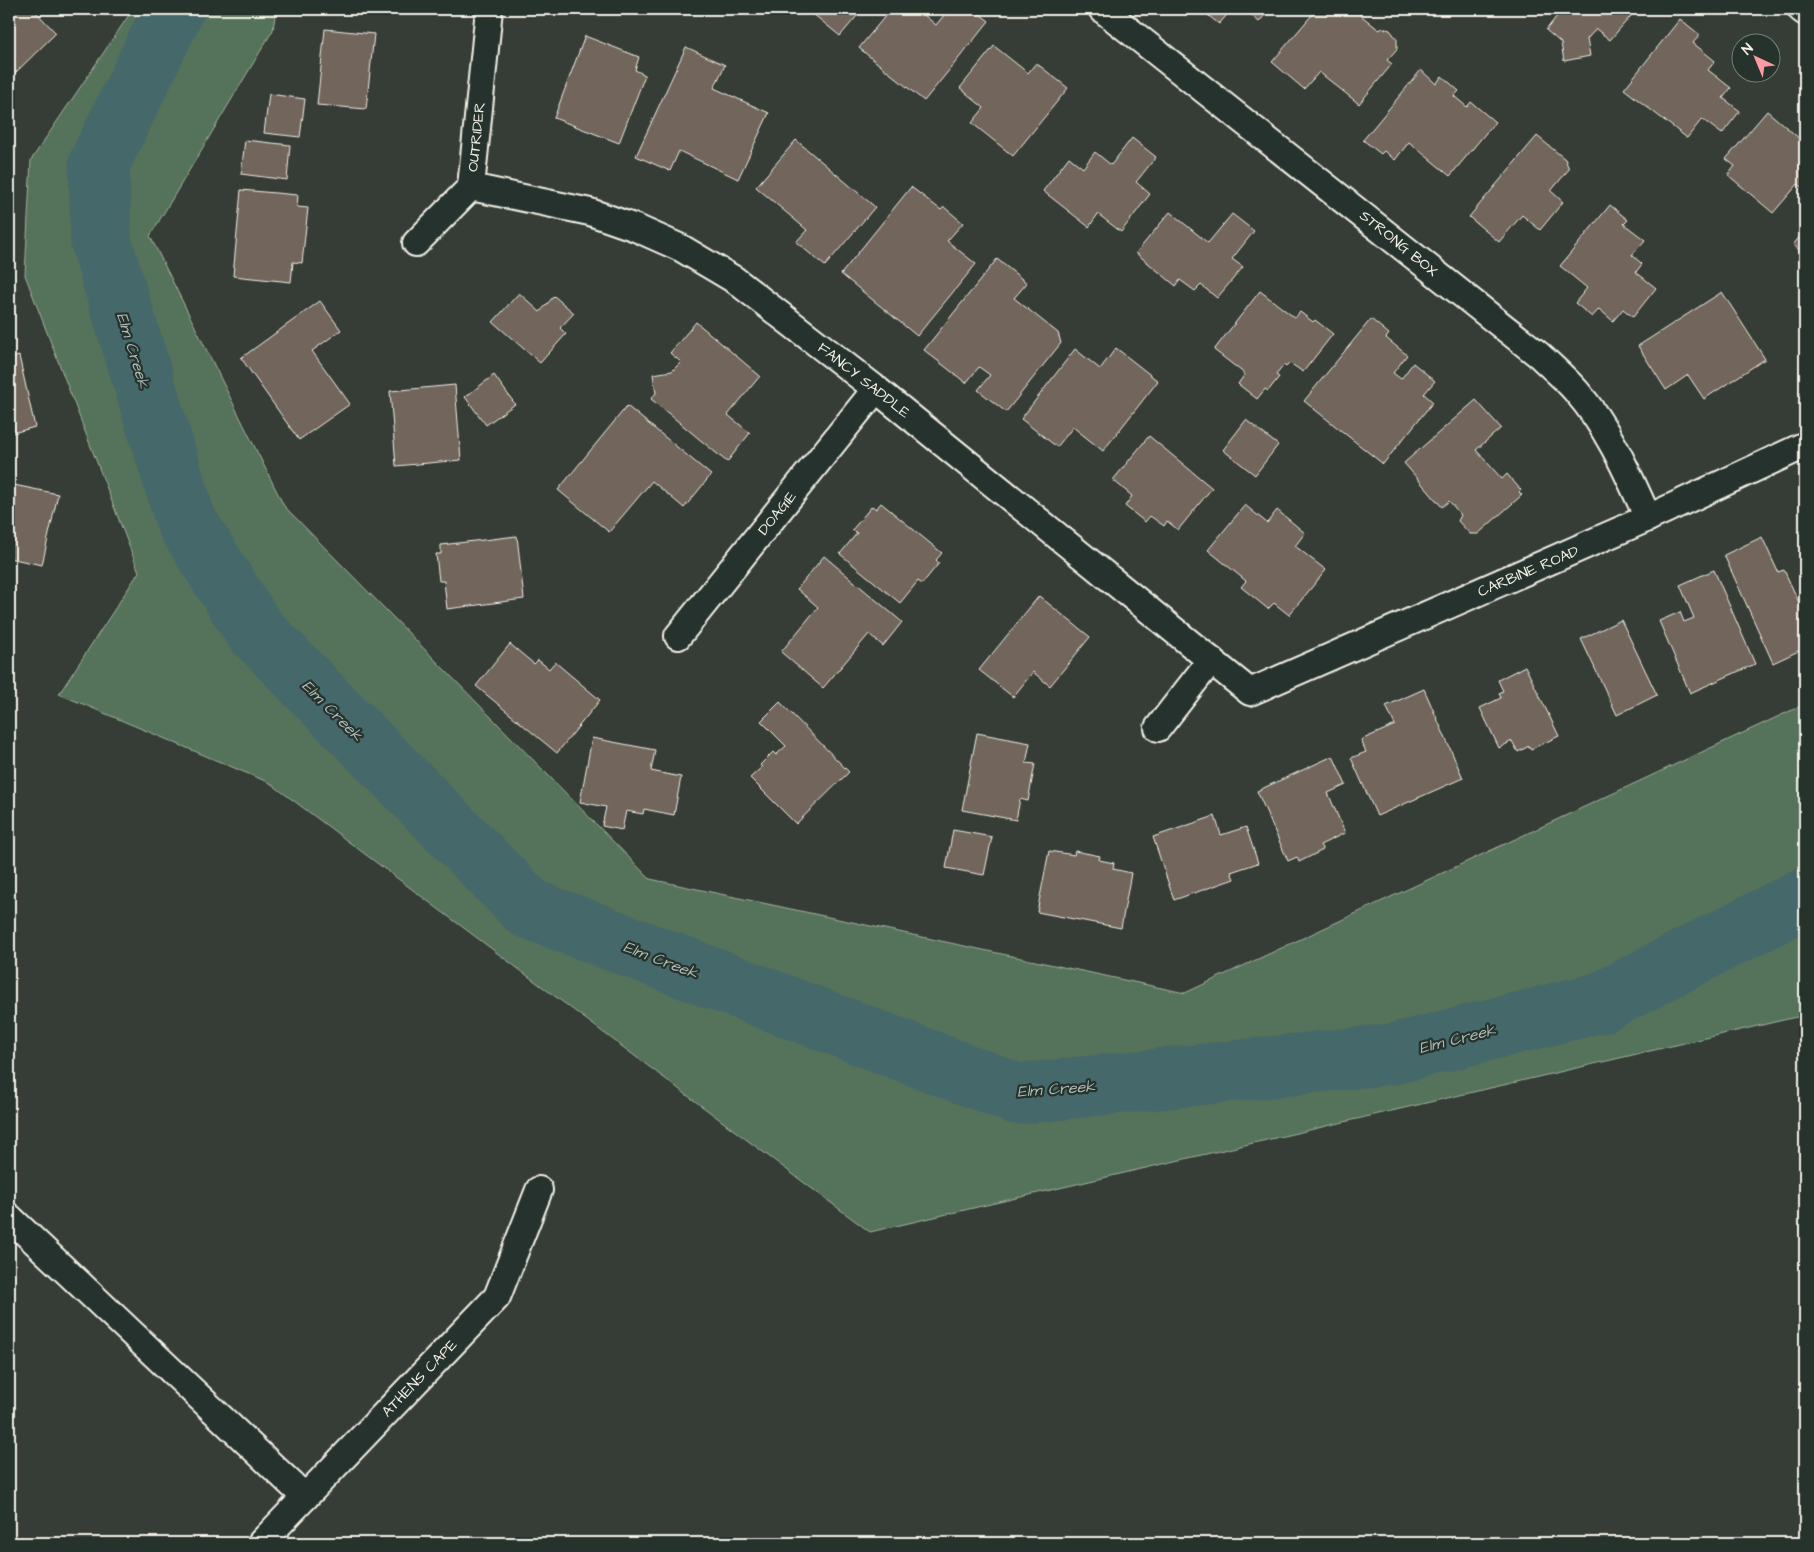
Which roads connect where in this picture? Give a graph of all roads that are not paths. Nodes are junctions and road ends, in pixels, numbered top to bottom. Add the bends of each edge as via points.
1 (489, 9) edge
2 (1102, 9) edge
3 (1801, 9) edge
4 (1805, 12) edge
5 (471, 187) junction
6 (416, 243) dead end
7 (876, 389) junction
8 (1805, 446) edge
9 (1648, 518) junction
10 (678, 636) dead end
11 (1211, 660) junction
12 (1250, 692) joint
13 (1158, 728) dead end
14 (539, 1190) dead end
15 (9, 1217) edge
16 (305, 1497) junction
17 (261, 1543) edge

1 - 5 street, OUTRIDER
2 - 9 street, STRONG BOX via 1539,355 1596,416 1614,443
3 - 4 street
5 - 6 street, OUTRIDER
5 - 7 street, FANCY SADDLE via 590,212 681,248 735,280
7 - 10 street, DOAGIE
7 - 11 street, FANCY SADDLE
8 - 9 street, CARBINE ROAD
9 - 12 street, CARBINE ROAD
11 - 12 street, FANCY SADDLE
11 - 13 street
14 - 16 street, ATHENS CAPE via 497,1297
15 - 16 street
16 - 17 street, ATHENS CAPE

